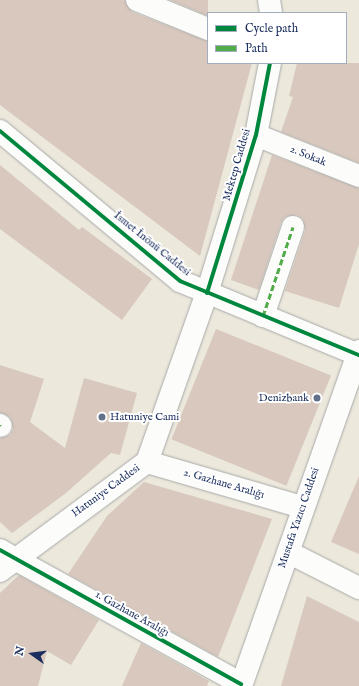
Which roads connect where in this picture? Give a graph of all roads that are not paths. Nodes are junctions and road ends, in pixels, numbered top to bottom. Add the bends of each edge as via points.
1 (137, 0) edge
2 (269, 0) edge
3 (271, 12) edge
4 (207, 29) edge
5 (270, 64) edge
6 (0, 131) edge
7 (256, 135) junction
8 (359, 176) edge
9 (294, 227) dead end
10 (207, 294) junction
11 (263, 316) junction
12 (359, 353) edge
13 (147, 462) junction
14 (302, 507) junction
15 (288, 552) junction
16 (5, 560) edge
17 (359, 588) edge
18 (241, 685) edge

1 - 4 main road
2 - 3 main road
5 - 7 main road, Mektep Caddesi
6 - 10 main road, İsmet İnönü Caddesi via 180,281
7 - 8 main road, 2. Sokak
7 - 10 main road, Mektep Caddesi
9 - 11 main road
10 - 11 main road, İsmet İnönü Caddesi
10 - 13 main road, Hatuniye Caddesi
11 - 12 main road, İsmet İnönü Caddesi
12 - 14 main road, Mustafa Yazıcı Caddesi
13 - 14 main road, 2. Gazhane Aralığı
13 - 16 main road, Hatuniye Caddesi
14 - 15 main road, Mustafa Yazıcı Caddesi
15 - 17 main road
15 - 18 main road, Mustafa Yazıcı Caddesi
16 - 18 main road, 1. Gazhane Aralığı

